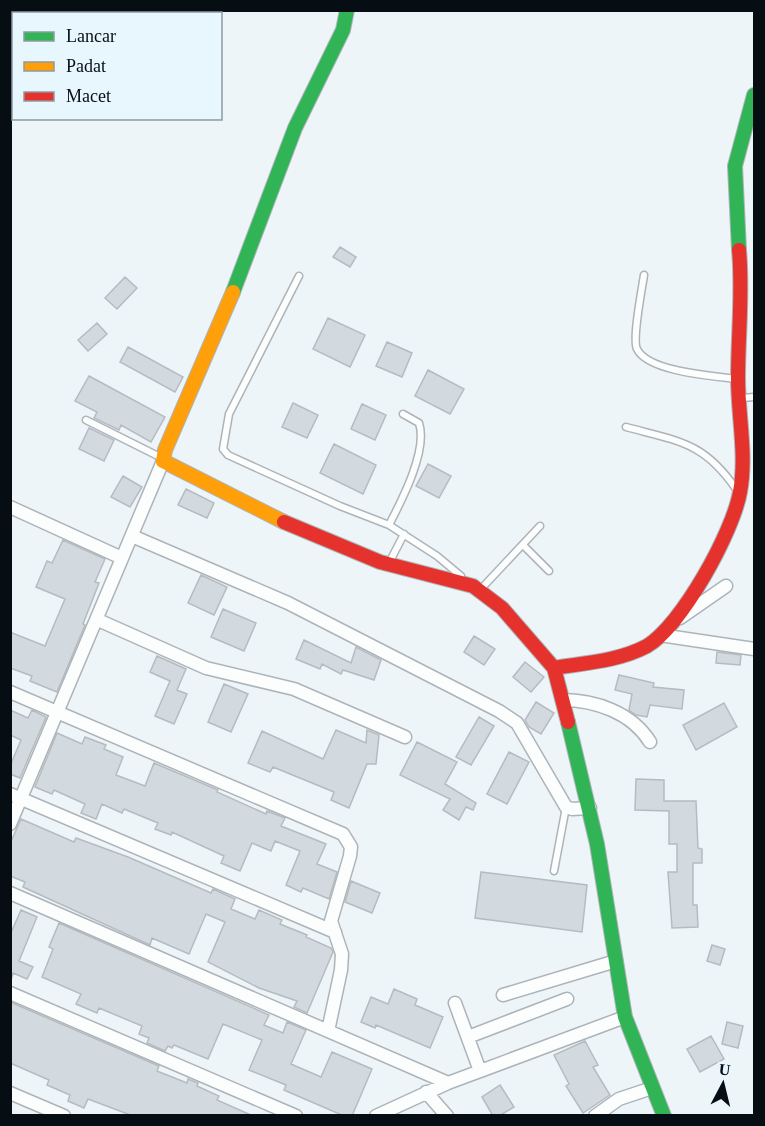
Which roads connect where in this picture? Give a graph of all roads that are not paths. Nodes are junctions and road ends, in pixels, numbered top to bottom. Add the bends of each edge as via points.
1 (347, 10) edge
2 (754, 95) edge
3 (644, 275) dead end
4 (299, 276) dead end
5 (738, 379) junction
6 (754, 397) edge
7 (738, 399) junction
8 (403, 414) dead end
9 (86, 420) dead end
10 (626, 428) dead end
11 (163, 460) junction
12 (740, 495) junction
13 (10, 507) edge
14 (389, 525) junction
15 (540, 526) dead end
16 (404, 534) junction
17 (132, 536) junction
18 (523, 545) junction
19 (122, 558) junction
20 (389, 565) junction
21 (549, 571) dead end
22 (726, 586) dead end
23 (476, 589) junction
24 (98, 620) junction
25 (674, 622) junction
26 (660, 635) junction
27 (754, 649) edge
28 (554, 668) junction
29 (10, 692) edge
30 (562, 700) junction
31 (59, 712) junction
32 (405, 736) dead end
33 (650, 742) dead end
34 (16, 796) edge
35 (566, 807) junction
36 (590, 808) junction
37 (10, 824) edge
38 (554, 871) dead end
39 (10, 893) edge
40 (335, 932) junction
41 (616, 961) junction
42 (10, 993) edge
43 (503, 995) dead end
44 (567, 999) dead end
45 (456, 1003) dead end
46 (625, 1017) junction
47 (328, 1031) junction
48 (468, 1037) junction
49 (480, 1071) junction
50 (448, 1083) junction
51 (652, 1088) junction
52 (426, 1092) junction
53 (10, 1093) edge
54 (380, 1115) edge
55 (64, 1116) edge
56 (296, 1116) edge
57 (447, 1116) edge
58 (595, 1116) edge
59 (664, 1116) edge

1 - 11 street via 343,30 295,128 240,275
2 - 5 street via 735,166 742,285
3 - 5 lane via 635,344 641,355 655,364
4 - 14 lane via 229,414 223,449 279,479
5 - 7 street
6 - 7 lane
7 - 12 street via 743,474
8 - 14 lane via 419,423 422,433 412,474
9 - 11 lane
10 - 12 lane via 703,452 724,471
11 - 17 street
11 - 20 street via 274,518
12 - 25 street via 724,542
13 - 19 street
14 - 16 lane
15 - 18 lane
16 - 20 lane
16 - 23 lane via 438,556
17 - 19 street
17 - 35 street via 288,603 499,711 517,723
18 - 21 lane
18 - 23 lane
19 - 24 street
20 - 23 street
22 - 25 street
23 - 28 street via 502,608
24 - 31 street
24 - 32 street via 206,668 294,688
25 - 26 street
26 - 27 street
26 - 28 street via 648,645 617,658
28 - 30 street
29 - 31 street
30 - 33 street via 582,700 609,708 642,729
30 - 36 street
31 - 34 street
31 - 40 street via 343,834 351,847 331,921
34 - 37 street
34 - 40 street
35 - 36 street
35 - 38 lane
36 - 41 street
39 - 47 street
40 - 47 street via 342,954 341,970
41 - 43 street
41 - 46 street
42 - 56 street
44 - 48 street
45 - 48 street
46 - 49 street
46 - 51 street
47 - 50 street
48 - 49 street
49 - 50 street
50 - 52 street
51 - 58 street via 619,1099
51 - 59 street
52 - 54 street
52 - 57 street
53 - 55 street

